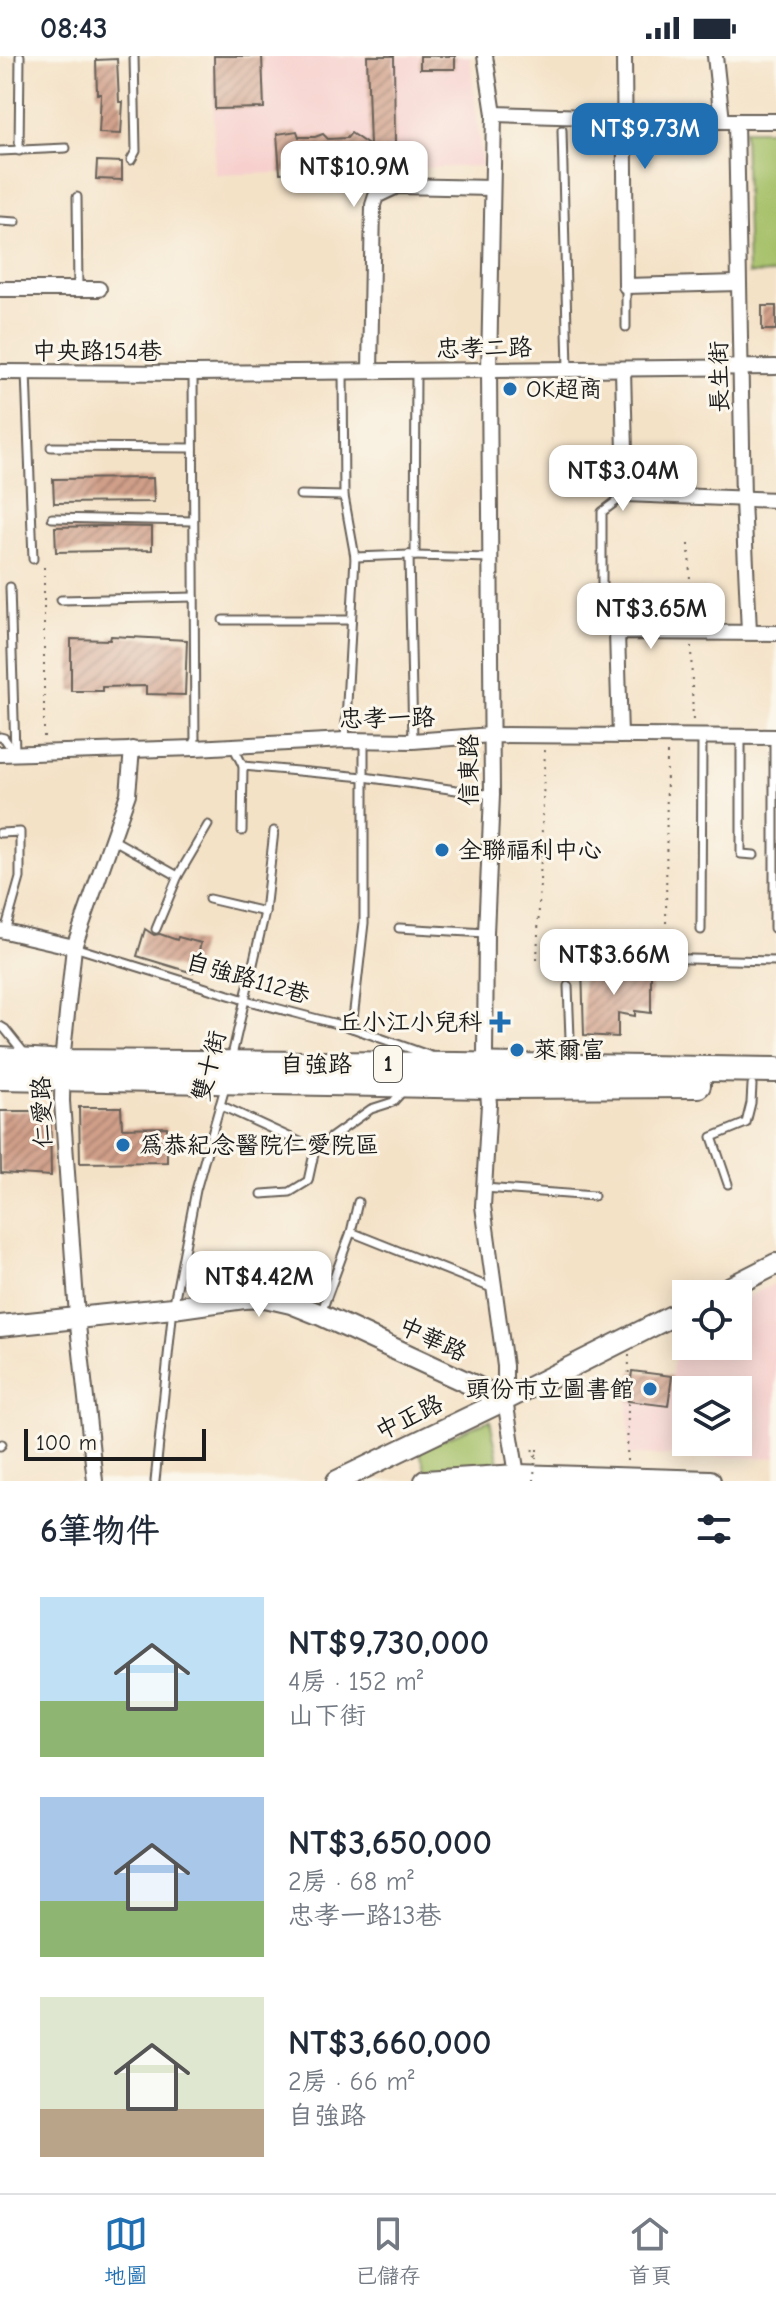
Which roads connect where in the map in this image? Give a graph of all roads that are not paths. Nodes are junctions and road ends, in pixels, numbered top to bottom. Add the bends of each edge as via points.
1 (20, 56) edge
2 (134, 56) edge
3 (485, 56) edge
4 (624, 56) edge
5 (715, 56) edge
6 (494, 114) junction
7 (626, 118) junction
8 (729, 121) junction
9 (776, 121) edge
10 (562, 130) dead end
11 (66, 148) dead end
12 (0, 151) edge
13 (19, 151) junction
14 (131, 160) dead end
15 (492, 188) junction
16 (77, 197) dead end
17 (0, 221) edge
18 (16, 222) dead end
19 (738, 283) junction
20 (626, 286) junction
21 (0, 289) edge
22 (78, 289) junction
23 (99, 289) dead end
24 (626, 327) dead end
25 (742, 367) junction
26 (776, 367) edge
27 (568, 369) junction
28 (623, 369) junction
29 (489, 370) junction
30 (343, 371) junction
31 (370, 371) junction
32 (416, 371) junction
33 (0, 372) edge
34 (26, 372) junction
35 (193, 373) junction
36 (51, 447) dead end
37 (193, 448) junction
38 (626, 494) junction
39 (300, 495) dead end
40 (344, 496) junction
41 (743, 500) junction
42 (776, 500) edge
43 (52, 518) dead end
44 (193, 521) junction
45 (412, 556) junction
46 (355, 557) junction
47 (490, 558) junction
48 (33, 559) dead end
49 (10, 587) dead end
50 (194, 597) junction
51 (61, 600) dead end
52 (223, 620) dead end
53 (351, 620) junction
54 (617, 632) junction
55 (749, 632) junction
56 (776, 633) edge
57 (491, 735) junction
58 (620, 736) junction
59 (0, 737) edge
60 (702, 737) junction
61 (741, 737) junction
62 (775, 737) edge
63 (345, 740) junction
64 (364, 741) junction
65 (413, 741) junction
66 (233, 746) junction
67 (195, 748) junction
68 (132, 749) junction
69 (7, 753) edge
70 (243, 766) junction
71 (364, 777) junction
72 (492, 795) junction
73 (208, 825) dead end
74 (242, 831) dead end
75 (274, 831) dead end
76 (0, 833) edge
77 (112, 839) junction
78 (754, 855) dead end
79 (775, 855) edge
80 (178, 876) junction
81 (209, 899) dead end
82 (265, 912) junction
83 (399, 928) dead end
84 (774, 928) edge
85 (156, 929) dead end
86 (701, 930) dead end
87 (2, 931) edge
88 (486, 933) junction
89 (74, 947) junction
90 (649, 958) dead end
91 (776, 961) edge
92 (568, 986) dead end
93 (245, 1000) junction
94 (0, 1026) edge
95 (352, 1028) junction
96 (0, 1059) edge
97 (28, 1060) junction
98 (457, 1065) junction
99 (571, 1067) junction
100 (63, 1070) junction
101 (776, 1070) edge
102 (488, 1075) junction
103 (0, 1077) edge
104 (226, 1083) junction
105 (411, 1084) junction
106 (764, 1085) edge
107 (315, 1149) junction
108 (728, 1184) dead end
109 (484, 1188) junction
110 (262, 1194) dead end
111 (594, 1196) dead end
112 (358, 1202) dead end
113 (351, 1232) junction
114 (776, 1264) edge
115 (745, 1280) edge
116 (494, 1289) junction
117 (173, 1308) junction
118 (321, 1315) junction
119 (77, 1316) junction
120 (672, 1316) edge
121 (0, 1326) edge
122 (505, 1400) junction
123 (346, 1479) edge
124 (523, 1479) edge
125 (95, 1481) edge
126 (155, 1481) edge
127 (425, 1481) edge
128 (710, 1481) edge

1 - 13 lane
2 - 14 lane via 136,151
3 - 6 street, 信東路
4 - 7 street
5 - 8 street, 長生街
6 - 7 street
6 - 15 street, 信東路
7 - 8 street
7 - 20 street
8 - 9 street
8 - 19 street, 長生街
10 - 27 lane
11 - 13 lane
12 - 13 lane
15 - 29 street, 信東路
15 - 31 street via 397,186 376,196
16 - 22 lane
17 - 18 lane
19 - 20 street
19 - 25 street, 長生街
20 - 24 lane
21 - 22 street
22 - 23 street
25 - 26 street, 忠孝二路
25 - 28 street, 忠孝二路
25 - 41 street, 長生街
27 - 28 street, 忠孝二路
27 - 29 street, 忠孝二路
28 - 38 street
29 - 32 street, 忠孝二路
29 - 47 street, 信東路
30 - 31 street, 忠孝二路
30 - 35 street, 忠孝二路
30 - 40 lane
31 - 32 street, 忠孝二路
32 - 45 lane
33 - 34 street, 中央路154巷
34 - 35 street, 中央路154巷
34 - 48 lane
35 - 37 lane
36 - 37 lane
37 - 44 lane
38 - 41 street
38 - 54 lane via 602,512 602,628
39 - 40 lane
40 - 46 lane
41 - 42 street
41 - 55 street, 長生街
43 - 44 lane
44 - 50 lane
45 - 46 lane
45 - 47 lane
45 - 65 lane
46 - 53 lane
47 - 57 street, 信東路
49 - 69 lane
50 - 51 lane
50 - 67 lane
52 - 53 lane
53 - 63 lane
54 - 55 street
54 - 58 street
55 - 56 street
57 - 58 street, 忠孝一路
57 - 65 street, 忠孝一路
57 - 72 street, 信東路
58 - 60 street, 忠孝一路
59 - 69 lane
60 - 61 street, 忠孝一路
60 - 86 lane
61 - 62 street, 忠孝一路
61 - 78 lane via 741,854
62 - 79 lane
63 - 64 street, 忠孝一路
63 - 66 street, 忠孝一路
64 - 65 street, 忠孝一路
64 - 71 lane
66 - 67 street, 忠孝一路
66 - 70 lane
67 - 68 street, 忠孝一路
68 - 69 street, 忠孝一路
68 - 77 street, 仁愛路 via 128,794
70 - 71 lane
70 - 74 lane
71 - 72 lane
71 - 95 lane via 364,923
72 - 88 street, 信東路
73 - 80 lane
75 - 82 lane, 雙十街
76 - 87 lane via 20,832 20,878
77 - 80 lane
77 - 89 street, 仁愛路
79 - 84 lane
80 - 85 lane
81 - 82 lane
82 - 93 lane, 雙十街
83 - 88 lane
87 - 89 street
88 - 102 street, 信東路
89 - 93 lane, 自強路112巷
89 - 100 street, 仁愛路
90 - 91 lane
92 - 99 lane
93 - 95 lane, 自強路112巷
93 - 104 lane, 雙十街
94 - 97 lane
95 - 98 lane, 自強路112巷
96 - 97 main road, 自強路 / 1
97 - 100 main road, 自強路 / 1
98 - 102 main road, 自強路 / 1
98 - 104 main road, 自強路 / 1
99 - 101 main road, 自強路 / 1
99 - 102 main road, 自強路 / 1
100 - 103 main road, 自強路 / 1
100 - 104 main road, 自強路 / 1
100 - 119 street, 仁愛路
102 - 105 main road, 自強路 / 1
102 - 106 main road, 自強路 / 1
102 - 109 street, 信東路
104 - 105 main road, 自強路 / 1
104 - 107 lane
104 - 117 lane, 雙十街 via 196,1190
105 - 107 lane via 393,1102 371,1109
106 - 108 lane via 746,1123 712,1137
107 - 110 lane via 308,1181 290,1192
109 - 111 lane
109 - 116 street, 信東路
112 - 113 lane
113 - 116 lane
113 - 118 lane
114 - 115 street
116 - 122 street, 信東路
117 - 118 street, 中華路 via 265,1297
117 - 119 street, 中華路
117 - 126 lane, 雙十街
118 - 122 street, 中華路
119 - 121 street, 中華路
119 - 125 street, 仁愛路
120 - 122 street
122 - 123 street, 中正路
122 - 124 street, 信東路
124 - 127 street
124 - 128 street

